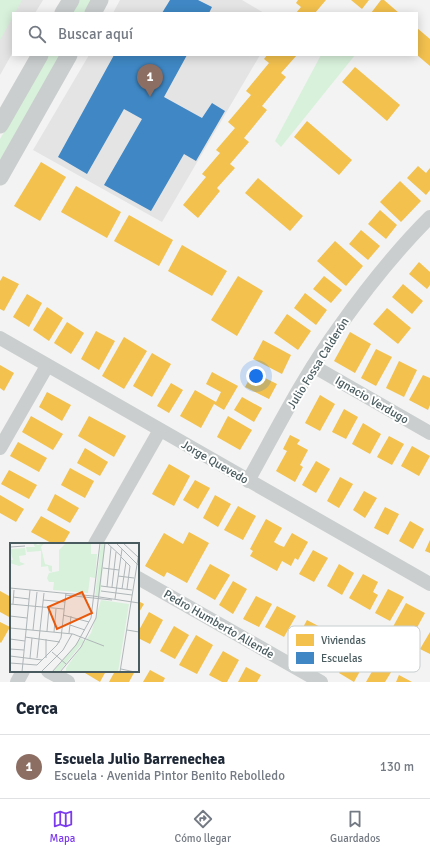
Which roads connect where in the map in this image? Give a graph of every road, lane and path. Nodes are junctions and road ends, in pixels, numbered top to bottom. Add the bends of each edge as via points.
1 (71, 0) edge
2 (100, 0) edge
3 (64, 12) edge
4 (94, 12) edge
5 (39, 56) edge
6 (68, 56) edge
7 (0, 125) edge
8 (0, 177) edge
9 (430, 217) edge
10 (0, 338) edge
11 (47, 366) junction
12 (313, 366) junction
13 (160, 430) junction
14 (430, 433) edge
15 (0, 448) edge
16 (248, 480) junction
17 (96, 543) edge
18 (139, 579) edge
19 (430, 584) edge
20 (288, 663) edge
21 (22, 672) edge
22 (50, 672) edge
23 (303, 672) edge
24 (17, 682) edge
25 (68, 682) edge
26 (321, 682) edge

1 - 3 street
2 - 4 street
5 - 7 street
6 - 8 street
9 - 12 street, Julio Fossa Calderón via 343,320
10 - 11 street, Jorge Quevedo
11 - 13 street, Jorge Quevedo
11 - 15 street
12 - 14 street, Ignacio Verdugo
12 - 16 street, Julio Fossa Calderón
13 - 16 street, Jorge Quevedo
13 - 17 street
16 - 19 street, Jorge Quevedo
18 - 20 street, Pedro Humberto Allende
21 - 24 street
22 - 25 street
23 - 26 street, Pedro Humberto Allende

